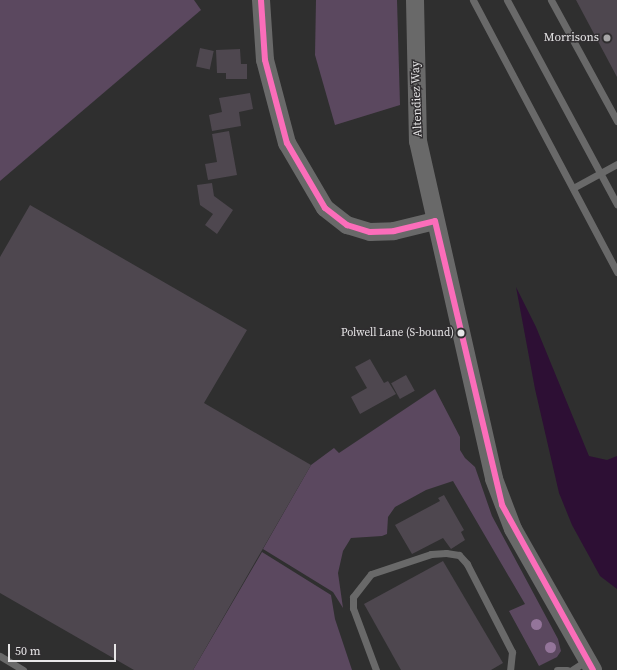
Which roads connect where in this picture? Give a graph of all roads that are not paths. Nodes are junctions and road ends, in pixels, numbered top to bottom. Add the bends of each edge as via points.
1 (261, 0) edge
2 (415, 0) edge
3 (473, 0) edge
4 (506, 0) edge
5 (551, 0) edge
6 (617, 121) edge
7 (617, 164) edge
8 (600, 173) junction
9 (573, 188) junction
10 (617, 204) edge
11 (435, 221) junction
12 (617, 272) edge
13 (0, 656) edge
14 (584, 667) edge
15 (23, 670) edge
16 (376, 670) edge
17 (510, 670) edge
18 (556, 670) edge
19 (567, 670) edge

1 - 11 street via 265,60 287,143 325,208 347,225 376,232
2 - 11 street, Altendiez Way via 416,118 423,168
3 - 9 lane
4 - 8 lane
5 - 6 lane
7 - 8 lane
8 - 9 lane
8 - 10 lane
9 - 12 lane
11 - 14 street, Altendiez Way via 502,505
13 - 15 lane
16 - 17 lane via 353,608 353,597 371,574 431,554 446,553 459,554 467,564 512,652
18 - 19 lane

